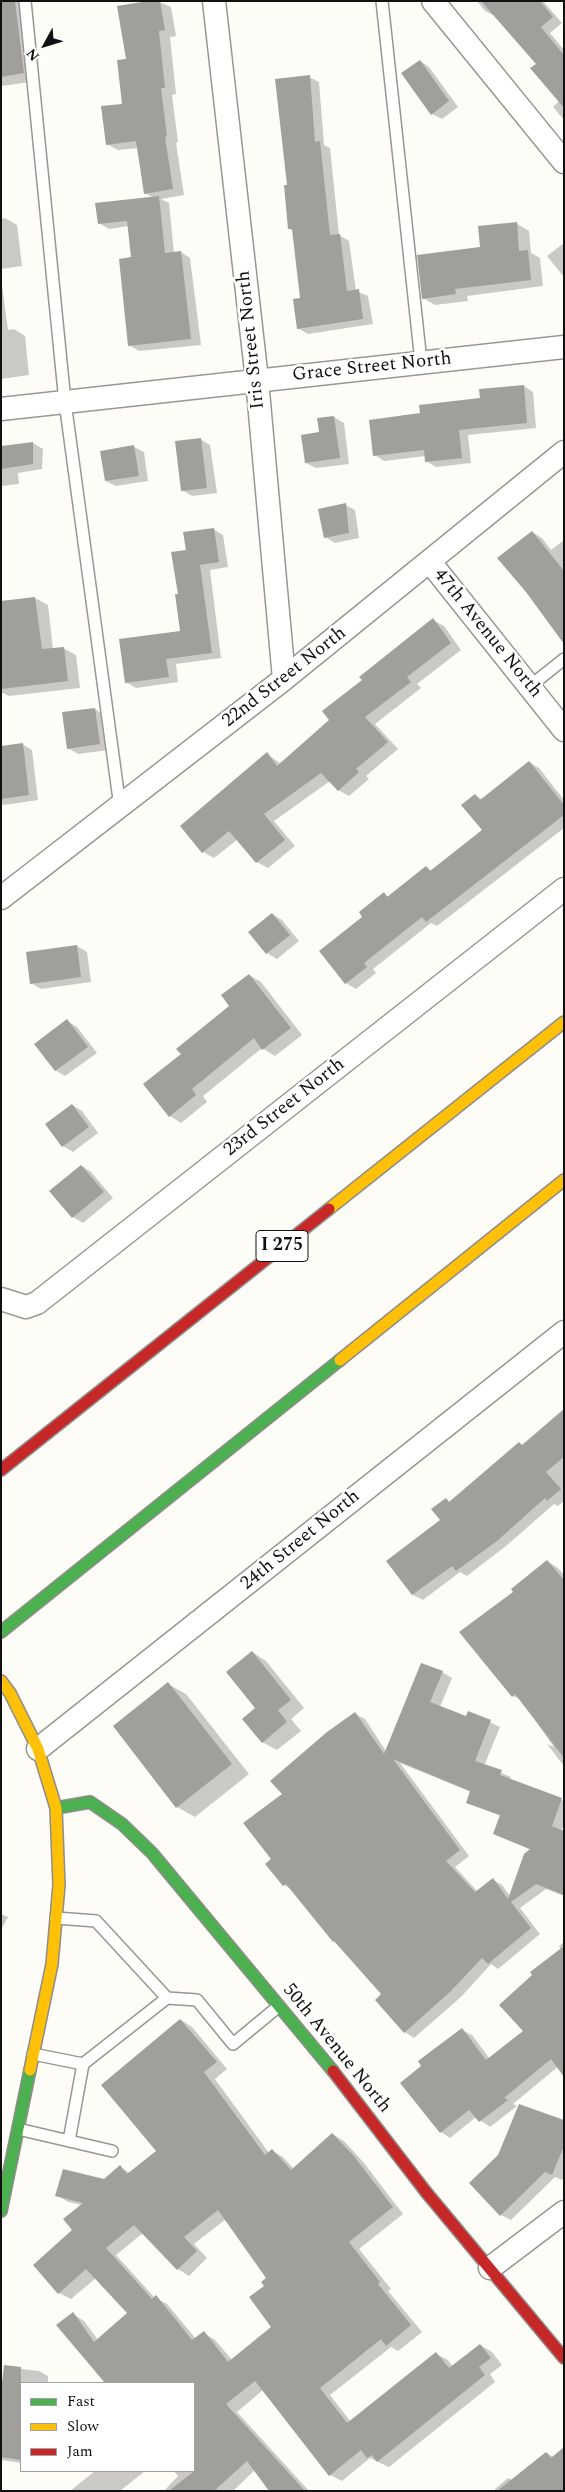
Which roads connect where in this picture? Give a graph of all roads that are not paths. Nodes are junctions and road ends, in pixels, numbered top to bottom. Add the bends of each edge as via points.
1 (25, 1) edge
2 (214, 1) edge
3 (382, 1) edge
4 (433, 1) edge
5 (564, 162) edge
6 (564, 347) edge
7 (421, 362) junction
8 (257, 380) junction
9 (65, 402) junction
10 (1, 410) edge
11 (564, 452) edge
12 (430, 562) junction
13 (564, 659) edge
14 (284, 679) junction
15 (529, 686) junction
16 (564, 730) edge
17 (120, 807) junction
18 (564, 889) edge
19 (1, 898) edge
20 (564, 1022) edge
21 (564, 1180) edge
22 (1, 1299) edge
23 (564, 1332) edge
24 (1, 1470) edge
25 (1, 1632) edge
26 (1, 1681) edge
27 (38, 1749) junction
28 (56, 1808) junction
29 (56, 1918) junction
30 (167, 1998) junction
31 (279, 2006) junction
32 (33, 2054) junction
33 (82, 2064) junction
34 (18, 2129) junction
35 (69, 2141) junction
36 (112, 2151) dead end
37 (1, 2211) edge
38 (564, 2212) edge
39 (490, 2268) junction
40 (564, 2358) edge

1 - 9 lane
2 - 8 street, Iris Street North
3 - 7 lane
4 - 5 street
6 - 7 street, Grace Street North
7 - 8 street, Grace Street North
8 - 9 street, Grace Street North
8 - 14 street, Iris Street North
9 - 10 street, Grace Street North
9 - 17 lane
11 - 12 street, 22nd Street North
12 - 14 street, 22nd Street North
12 - 15 street, 47th Avenue North
13 - 15 lane
14 - 17 street, 22nd Street North
15 - 16 street, 47th Avenue North
17 - 19 street, 22nd Street North
18 - 22 street, 23rd Street North via 37,1303 26,1308
20 - 24 main road, I 275
21 - 25 main road
23 - 27 street, 24th Street North
26 - 27 main road
27 - 28 main road
28 - 29 main road via 59,1885
28 - 31 main road, 50th Avenue North via 90,1802 122,1824 152,1853
29 - 30 lane via 96,1921
29 - 32 main road via 52,1964
30 - 31 lane via 197,2000 233,2044
30 - 33 lane
31 - 39 main road, 50th Avenue North
32 - 33 lane
32 - 34 main road
33 - 35 lane
34 - 35 lane
34 - 37 main road
35 - 36 lane
38 - 39 street
39 - 40 main road, 50th Avenue North

